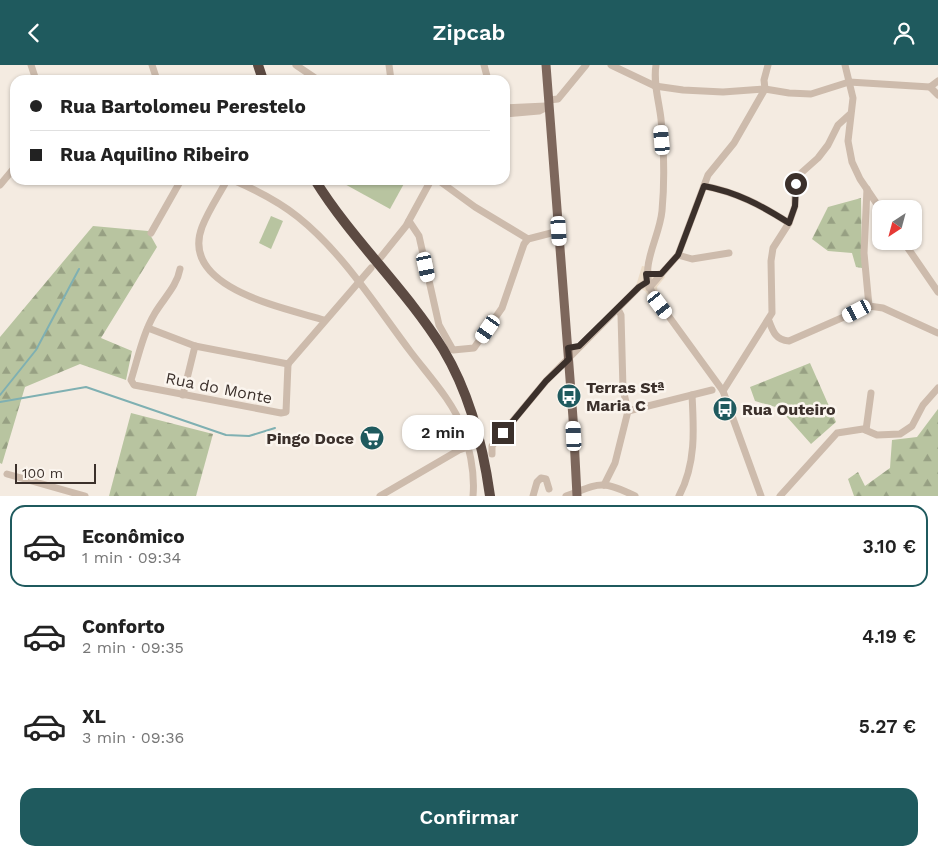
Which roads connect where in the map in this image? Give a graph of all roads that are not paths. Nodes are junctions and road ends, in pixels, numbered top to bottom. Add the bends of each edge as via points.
1 (296, 65) edge
2 (546, 65) edge
3 (586, 65) edge
4 (611, 65) edge
5 (656, 65) edge
6 (768, 65) edge
7 (845, 65) edge
8 (311, 75) edge
9 (938, 81) edge
10 (849, 82) junction
11 (655, 86) junction
12 (930, 87) junction
13 (765, 89) junction
14 (938, 95) edge
15 (549, 103) junction
16 (510, 107) edge
17 (510, 114) edge
18 (849, 115) junction
19 (10, 173) edge
20 (0, 185) edge
21 (178, 185) edge
22 (225, 185) edge
23 (245, 185) edge
24 (314, 185) edge
25 (318, 185) edge
26 (428, 185) edge
27 (445, 185) edge
28 (704, 186) junction
29 (867, 189) junction
30 (874, 200) edge
31 (410, 221) junction
32 (789, 223) junction
33 (559, 231) junction
34 (151, 233) dead end
35 (528, 239) junction
36 (909, 250) edge
37 (729, 253) dead end
38 (678, 255) junction
39 (380, 257) dead end
40 (371, 268) dead end
41 (180, 269) dead end
42 (661, 274) junction
43 (647, 281) junction
44 (359, 283) junction
45 (938, 292) edge
46 (869, 306) junction
47 (618, 309) junction
48 (324, 320) junction
49 (769, 321) junction
50 (148, 328) junction
51 (938, 333) edge
52 (579, 346) junction
53 (195, 347) junction
54 (568, 348) junction
55 (569, 359) junction
56 (288, 363) junction
57 (938, 388) edge
58 (712, 390) dead end
59 (723, 391) junction
60 (871, 393) dead end
61 (183, 395) junction
62 (692, 395) junction
63 (628, 411) junction
64 (866, 431) junction
65 (468, 447) junction
66 (492, 454) dead end
67 (7, 473) dead end
68 (604, 485) junction
69 (549, 489) dead end
70 (62, 493) edge
71 (577, 494) edge
72 (85, 496) edge
73 (380, 496) edge
74 (473, 496) edge
75 (488, 496) edge
76 (533, 496) edge
77 (566, 496) edge
78 (634, 496) edge
79 (679, 496) edge
80 (761, 496) edge
81 (780, 496) edge

1 - 8 street
2 - 15 main road
3 - 15 street via 558,99
4 - 11 street
5 - 11 street
6 - 13 street
7 - 10 street
9 - 12 street
10 - 12 street
10 - 13 street via 811,93
10 - 18 street via 852,98
11 - 13 street via 684,91
11 - 43 street via 665,173 659,227
12 - 14 street
13 - 28 street via 739,137 708,175
15 - 16 street
15 - 17 street via 539,111
15 - 33 main road
18 - 29 street via 848,141 852,162
18 - 32 street via 838,125 818,158 800,174
19 - 20 street
21 - 34 street
22 - 48 street via 201,229 199,249 204,266 220,282 251,297
23 - 44 street via 263,193 318,234
24 - 75 highway via 421,325 450,373 473,431
25 - 75 highway via 443,349 464,392 477,430
26 - 31 street
27 - 35 street
28 - 32 street via 734,193 762,205
28 - 38 street
29 - 30 street
29 - 46 street via 864,253
31 - 35 street via 419,236 439,325 453,350 474,348 496,319 520,252
31 - 39 street
32 - 49 street via 773,249 772,313
33 - 35 street
33 - 54 main road
36 - 45 street
37 - 38 street via 692,259
38 - 42 street
40 - 44 street
41 - 50 street via 178,279
42 - 43 street
42 - 43 street
43 - 47 street
43 - 59 street
44 - 48 street
44 - 65 street via 446,398
46 - 49 street via 789,341 774,335
46 - 51 street via 883,308
47 - 52 street
47 - 63 street via 621,315 623,389
48 - 56 street
49 - 59 street
50 - 53 street
50 - 61 street, Rua do Monte via 131,380 134,385
52 - 54 street
52 - 55 street
53 - 56 street
53 - 61 street
54 - 55 main road
55 - 66 street via 546,381 492,446
55 - 71 main road
56 - 61 street, Rua do Monte via 286,411 281,413
57 - 64 street via 923,405 912,427 900,434 877,435
58 - 62 street
59 - 80 street
60 - 64 street
62 - 63 street
62 - 79 street via 693,458
63 - 68 street via 615,463
64 - 81 street via 837,433
65 - 73 street
65 - 74 street via 474,481
67 - 70 street
68 - 71 street via 584,487
68 - 78 street via 613,485
69 - 76 street via 546,479 541,478
70 - 72 street
71 - 77 street

